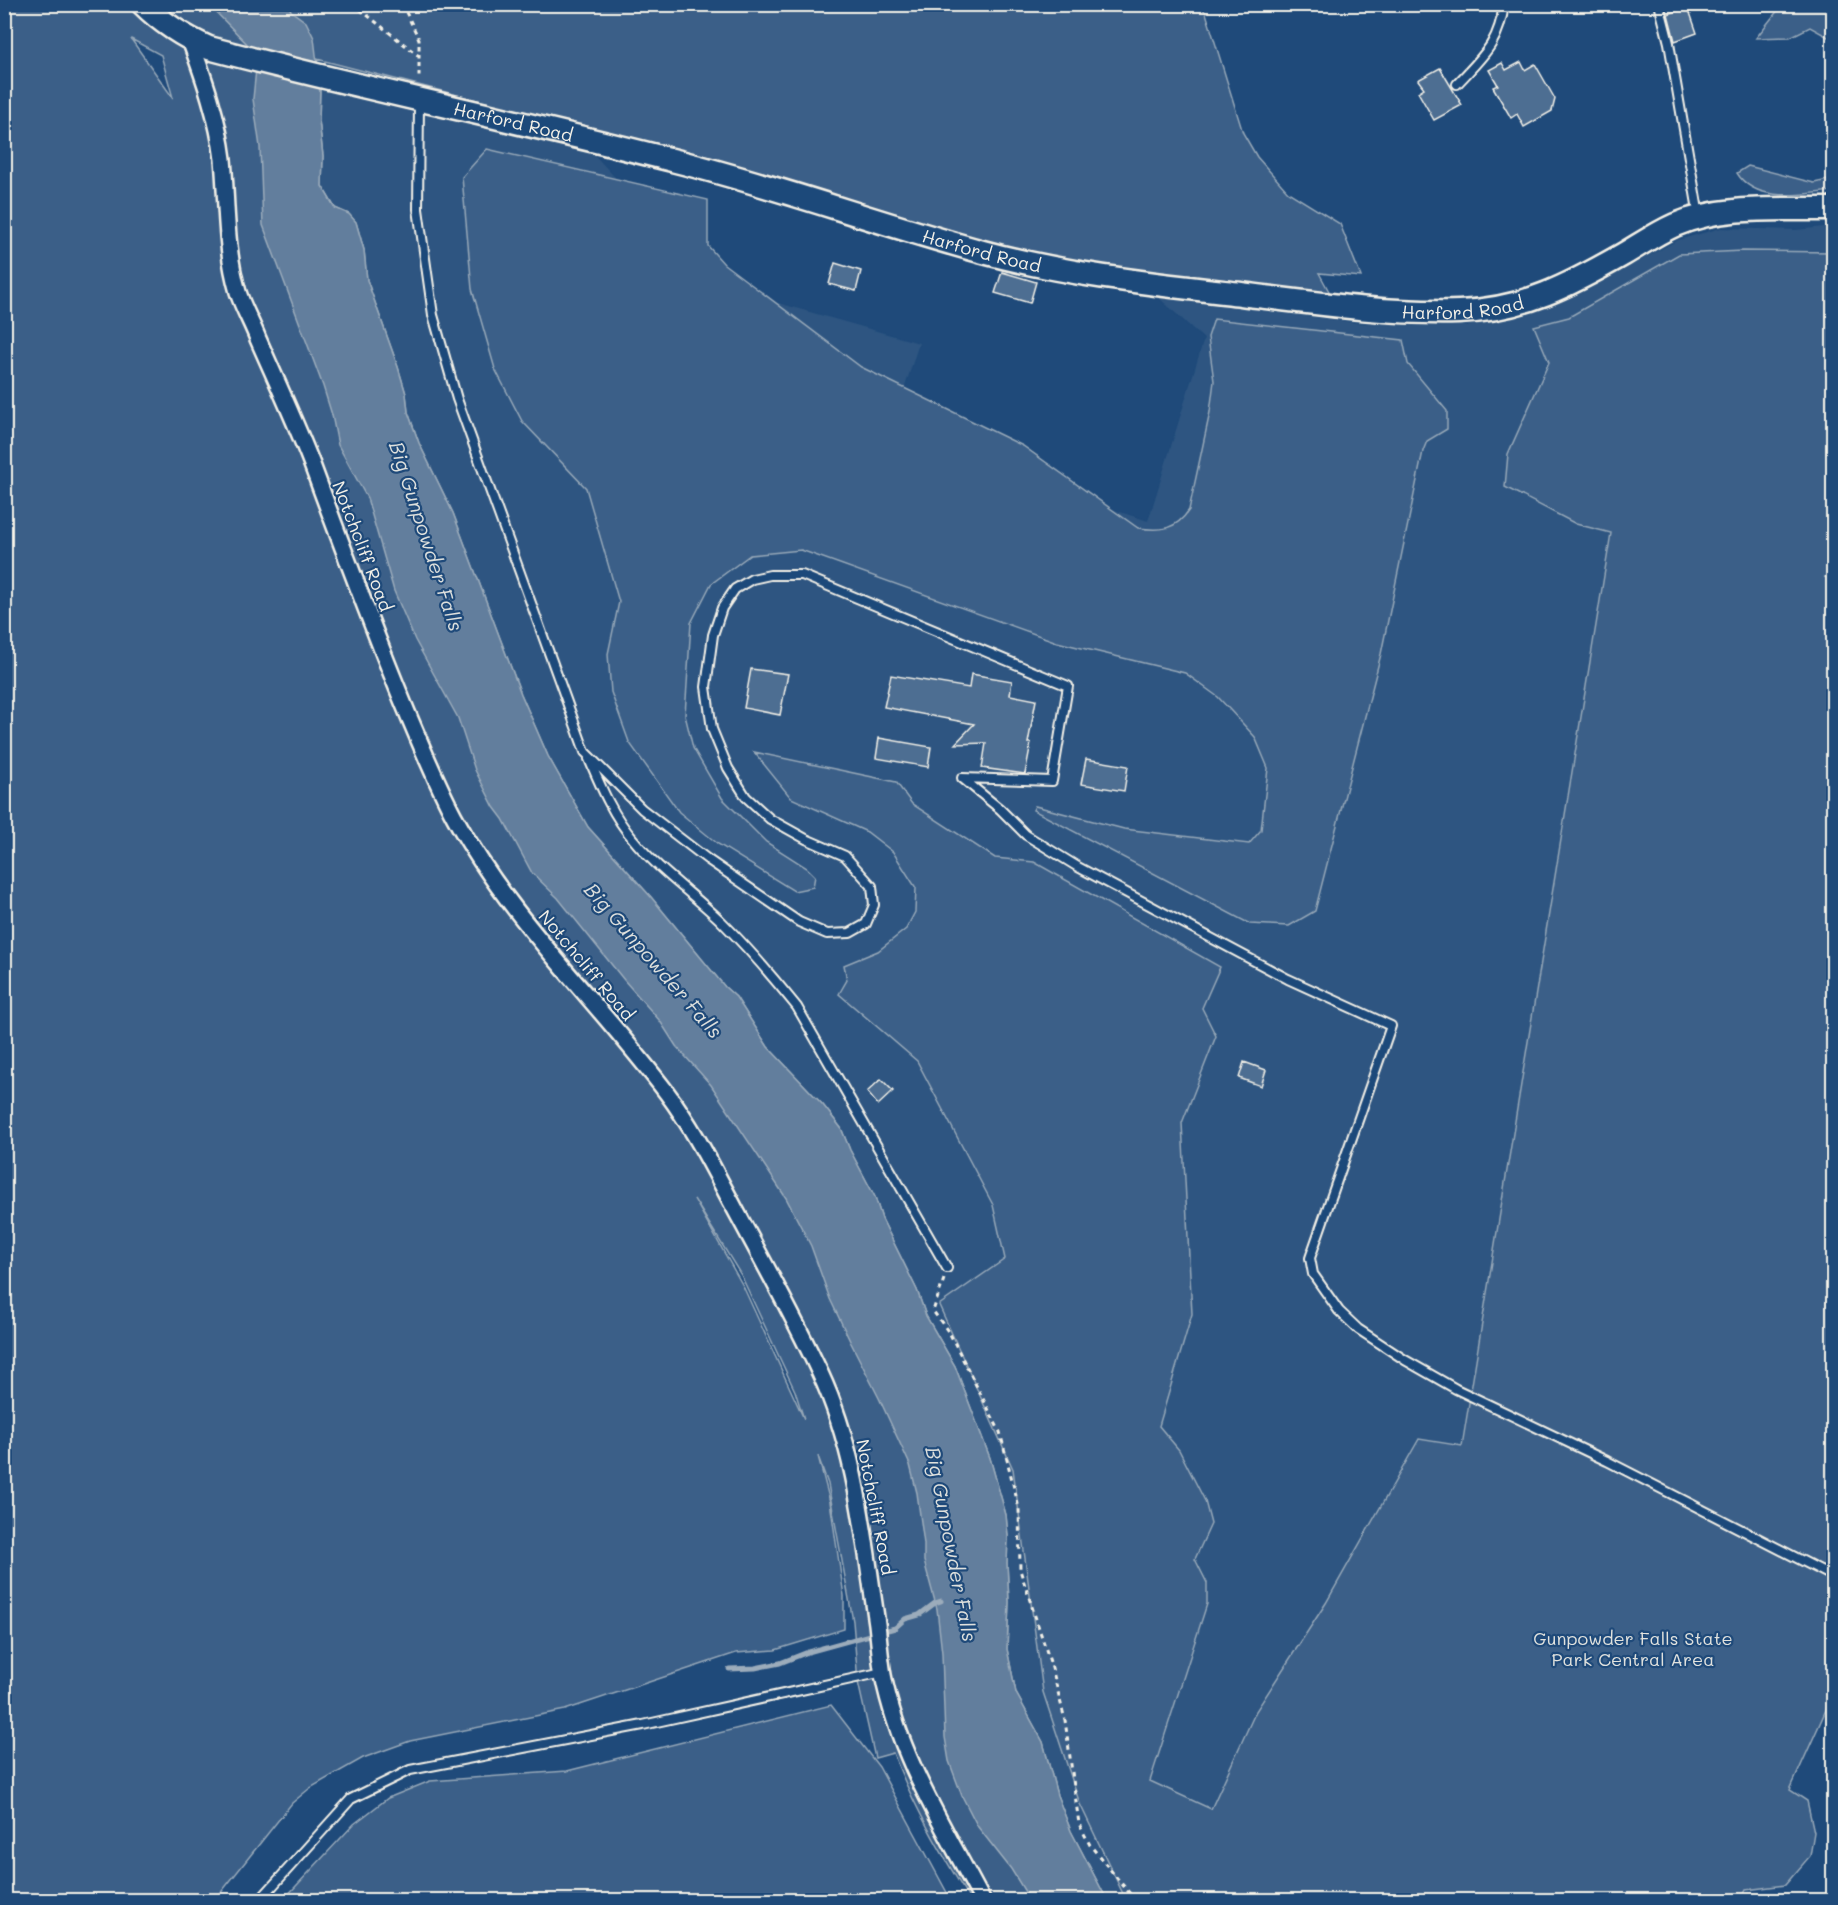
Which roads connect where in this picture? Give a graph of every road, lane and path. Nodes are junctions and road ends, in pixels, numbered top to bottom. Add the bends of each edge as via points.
1 (143, 4) edge
2 (353, 4) edge
3 (402, 4) edge
4 (1504, 4) edge
5 (1659, 4) edge
6 (190, 40) junction
7 (419, 56) junction
8 (1457, 84) dead end
9 (419, 98) junction
10 (1833, 209) edge
11 (1700, 218) junction
12 (585, 752) junction
13 (947, 1268) joint
14 (1833, 1577) edge
15 (883, 1672) junction
16 (261, 1900) edge
17 (982, 1900) edge
18 (1135, 1900) edge

1 - 6 main road, Harford Road
2 - 7 path
3 - 7 path via 419,39
4 - 8 lane via 1495,41
5 - 11 lane
6 - 9 main road, Harford Road via 209,48
6 - 15 street, Notchcliff Road via 217,128 228,240 239,295 305,447 435,778 476,854 507,898 671,1098 697,1138 786,1303 823,1379 849,1456
7 - 9 path
9 - 11 main road, Harford Road via 679,161 1019,261 1112,279 1382,309 1466,312 1522,303 1576,281 1676,225
9 - 12 lane via 418,209 433,315 457,399
10 - 11 main road, Harford Road via 1728,212
12 - 13 lane via 609,804 633,839 770,972 797,1007
12 - 14 lane via 642,809 799,922 827,934 850,933 866,924 874,905 872,886 845,856 770,819 746,797 728,768 712,729 706,687 712,635 722,608 735,589 770,575 802,575 1068,686 1052,781 962,778 1026,835 1078,867 1288,979 1391,1026 1310,1258 1313,1274 1339,1311 1379,1345 1456,1389
13 - 18 path via 933,1311 950,1334 1000,1432 1020,1508 1020,1570 1065,1720 1078,1824
15 - 16 lane via 643,1725 410,1770 351,1799
15 - 17 street, Notchcliff Road via 905,1750

